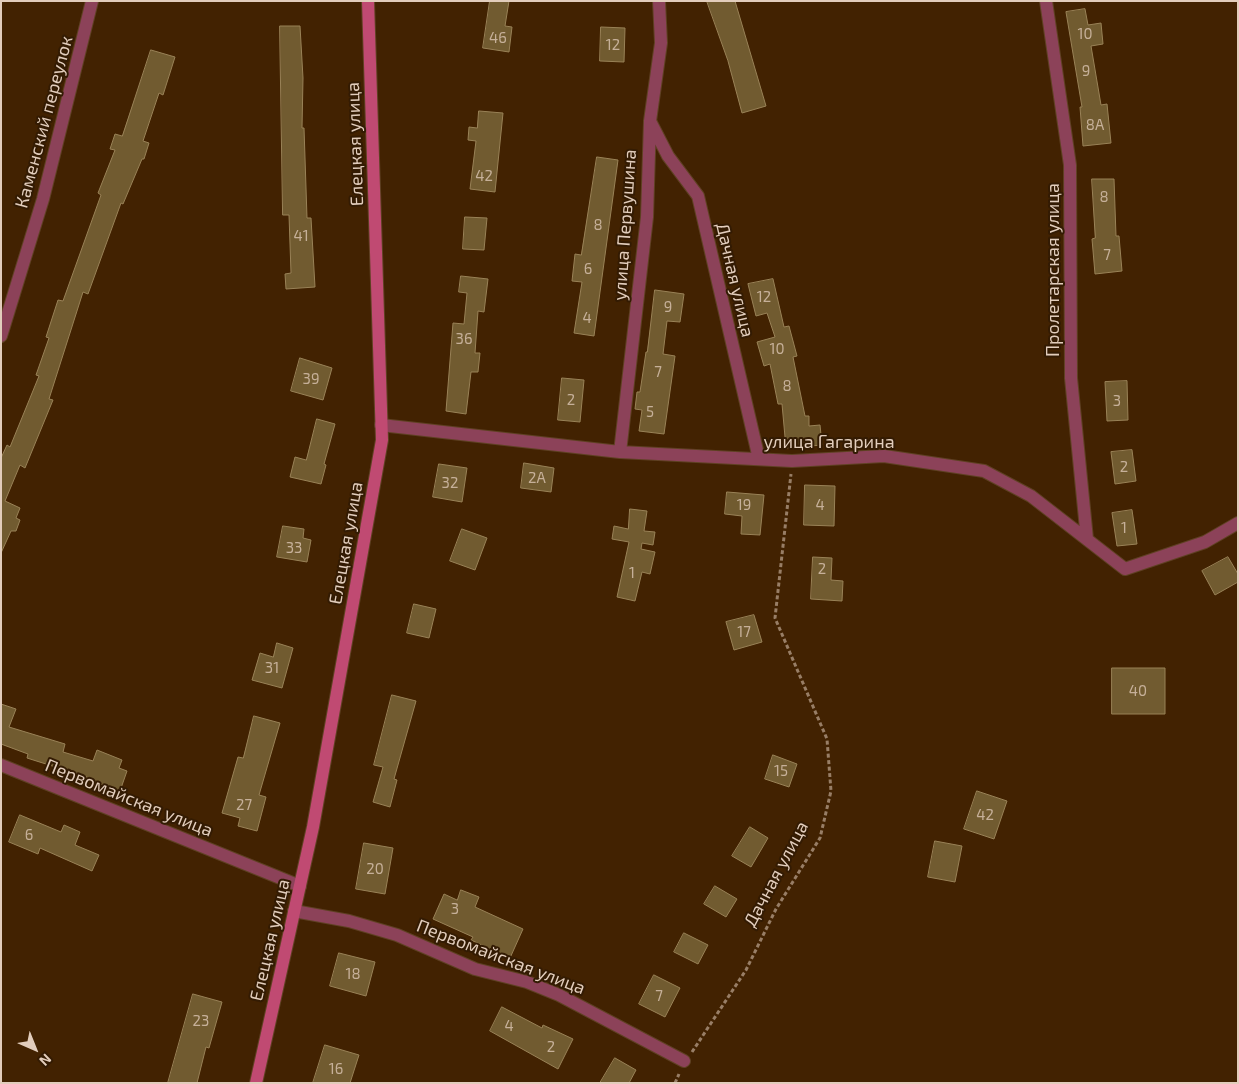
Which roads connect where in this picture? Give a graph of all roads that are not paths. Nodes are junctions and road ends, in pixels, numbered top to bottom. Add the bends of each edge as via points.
1 (92, 1) edge
2 (368, 1) edge
3 (659, 1) edge
4 (1046, 1) edge
5 (650, 121) junction
6 (1, 336) edge
7 (381, 425) junction
8 (620, 452) junction
9 (759, 459) junction
10 (1238, 523) edge
11 (1086, 539) junction
12 (1, 765) edge
13 (300, 886) junction
14 (294, 911) junction
15 (684, 1061) road end
16 (256, 1083) edge

1 - 6 street, Каменский переулок via 43,199
2 - 7 main road, Елецкая улица
3 - 5 street, улица Первушина via 661,43
4 - 11 street, Пролетарская улица via 1070,165 1071,378
5 - 8 street, улица Первушина via 647,217
5 - 9 street, Дачная улица via 668,156 698,196
7 - 8 street, улица Гагарина
7 - 13 main road, Елецкая улица via 382,440
8 - 9 street, улица Гагарина
9 - 11 street, улица Гагарина via 792,461 884,456 984,471 1031,496
10 - 11 street, улица Гагарина via 1204,542 1126,569
12 - 13 street, Первомайская улица
13 - 14 main road, Елецкая улица
14 - 15 street, Первомайская улица via 396,934 475,970 535,985
14 - 16 main road, Елецкая улица

